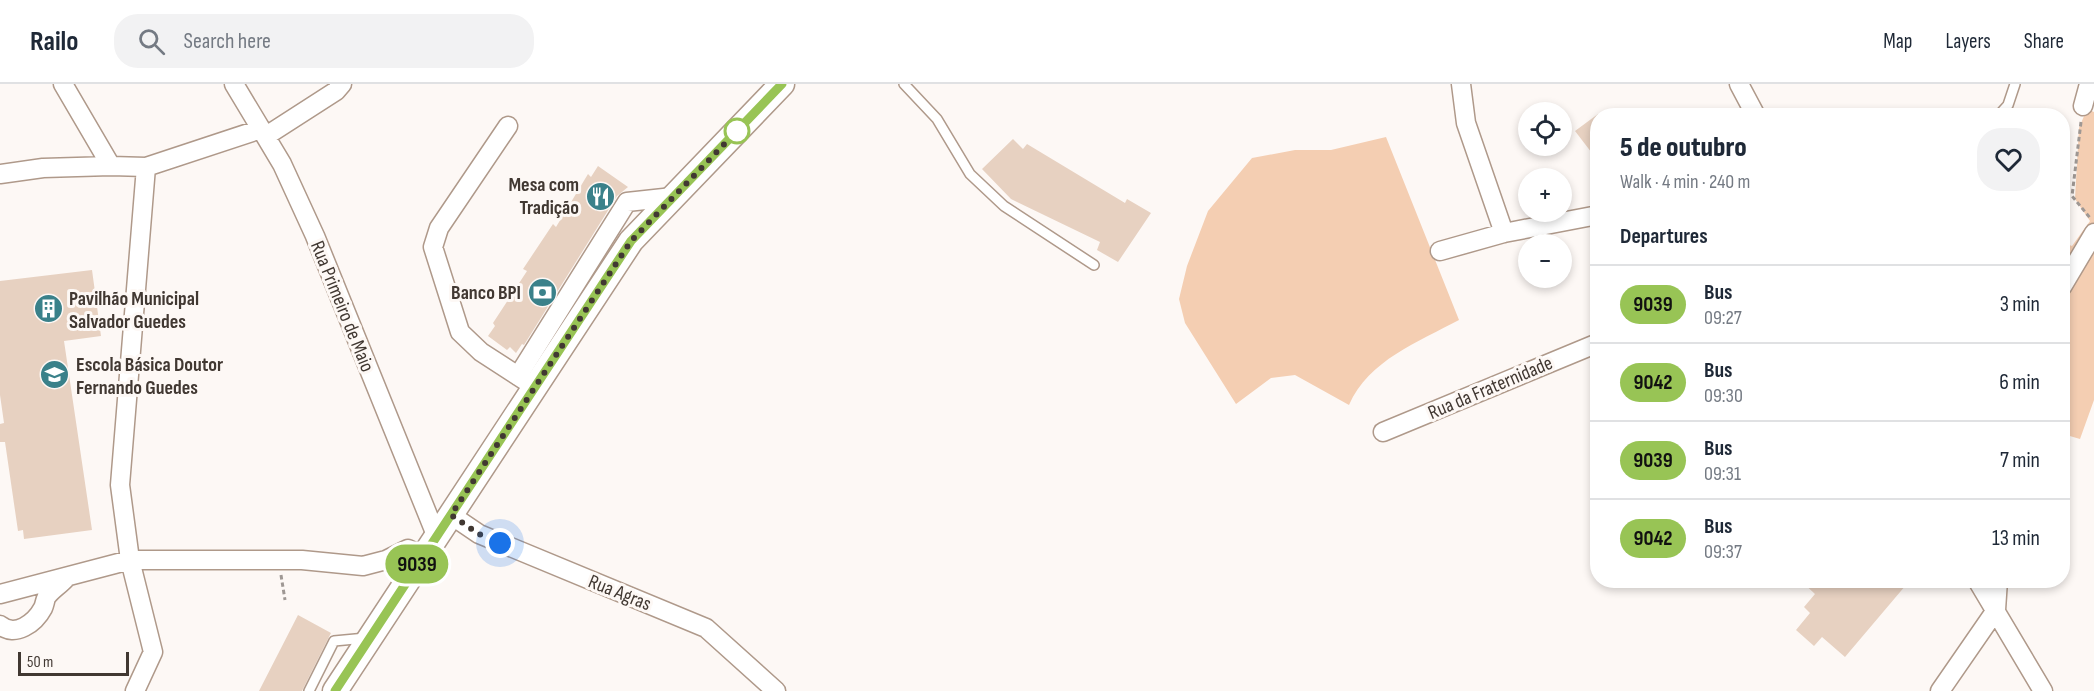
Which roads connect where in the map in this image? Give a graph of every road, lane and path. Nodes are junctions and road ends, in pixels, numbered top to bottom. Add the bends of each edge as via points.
1 (63, 84) edge
2 (234, 84) edge
3 (342, 84) edge
4 (782, 84) edge
5 (904, 84) edge
6 (1461, 84) edge
7 (1739, 84) edge
8 (2015, 84) edge
9 (2089, 84) edge
10 (2083, 106) joint
11 (1752, 108) edge
12 (2005, 108) edge
13 (507, 126) dead end
14 (264, 133) junction
15 (111, 166) junction
16 (146, 167) junction
17 (0, 174) edge
18 (1590, 217) edge
19 (2094, 223) edge
20 (2094, 232) edge
21 (1504, 233) junction
22 (1440, 251) dead end
23 (1094, 265) dead end
24 (2070, 273) edge
25 (1590, 346) edge
26 (527, 381) junction
27 (1383, 432) dead end
28 (451, 515) junction
29 (436, 535) junction
30 (423, 556) junction
31 (130, 560) junction
32 (279, 560) junction
33 (67, 577) junction
34 (1982, 588) edge
35 (1997, 588) edge
36 (0, 594) edge
37 (285, 600) dead end
38 (1996, 610) junction
39 (0, 625) edge
40 (368, 638) junction
41 (135, 691) edge
42 (309, 691) edge
43 (335, 691) edge
44 (776, 691) edge
45 (1940, 691) edge
46 (2043, 691) edge

1 - 15 street
2 - 14 street, Rua Primeiro de Maio
3 - 14 street
4 - 26 street via 631,241
5 - 23 lane via 937,119 970,174 1004,206
6 - 21 street via 1466,123
7 - 11 street
8 - 12 lane
9 - 10 street
10 - 19 path via 2072,196
13 - 26 street via 439,228 433,247 460,332 481,352
14 - 16 street
14 - 29 street, Rua Primeiro de Maio via 315,236
15 - 16 street
15 - 17 street
16 - 31 street via 120,485
18 - 21 street
20 - 24 street
21 - 22 street
25 - 27 street, Rua da Fraternidade
26 - 28 street
28 - 29 street
28 - 44 street, Rua Agras via 479,534 706,628
29 - 30 street
30 - 32 street via 408,549 363,566
30 - 40 street
31 - 32 street
31 - 33 street
31 - 41 street via 153,652
32 - 37 path
33 - 36 street
33 - 39 street via 47,596 32,623 15,630
34 - 38 street
35 - 38 street
38 - 45 street
38 - 46 street
40 - 42 lane via 334,641
40 - 43 street

